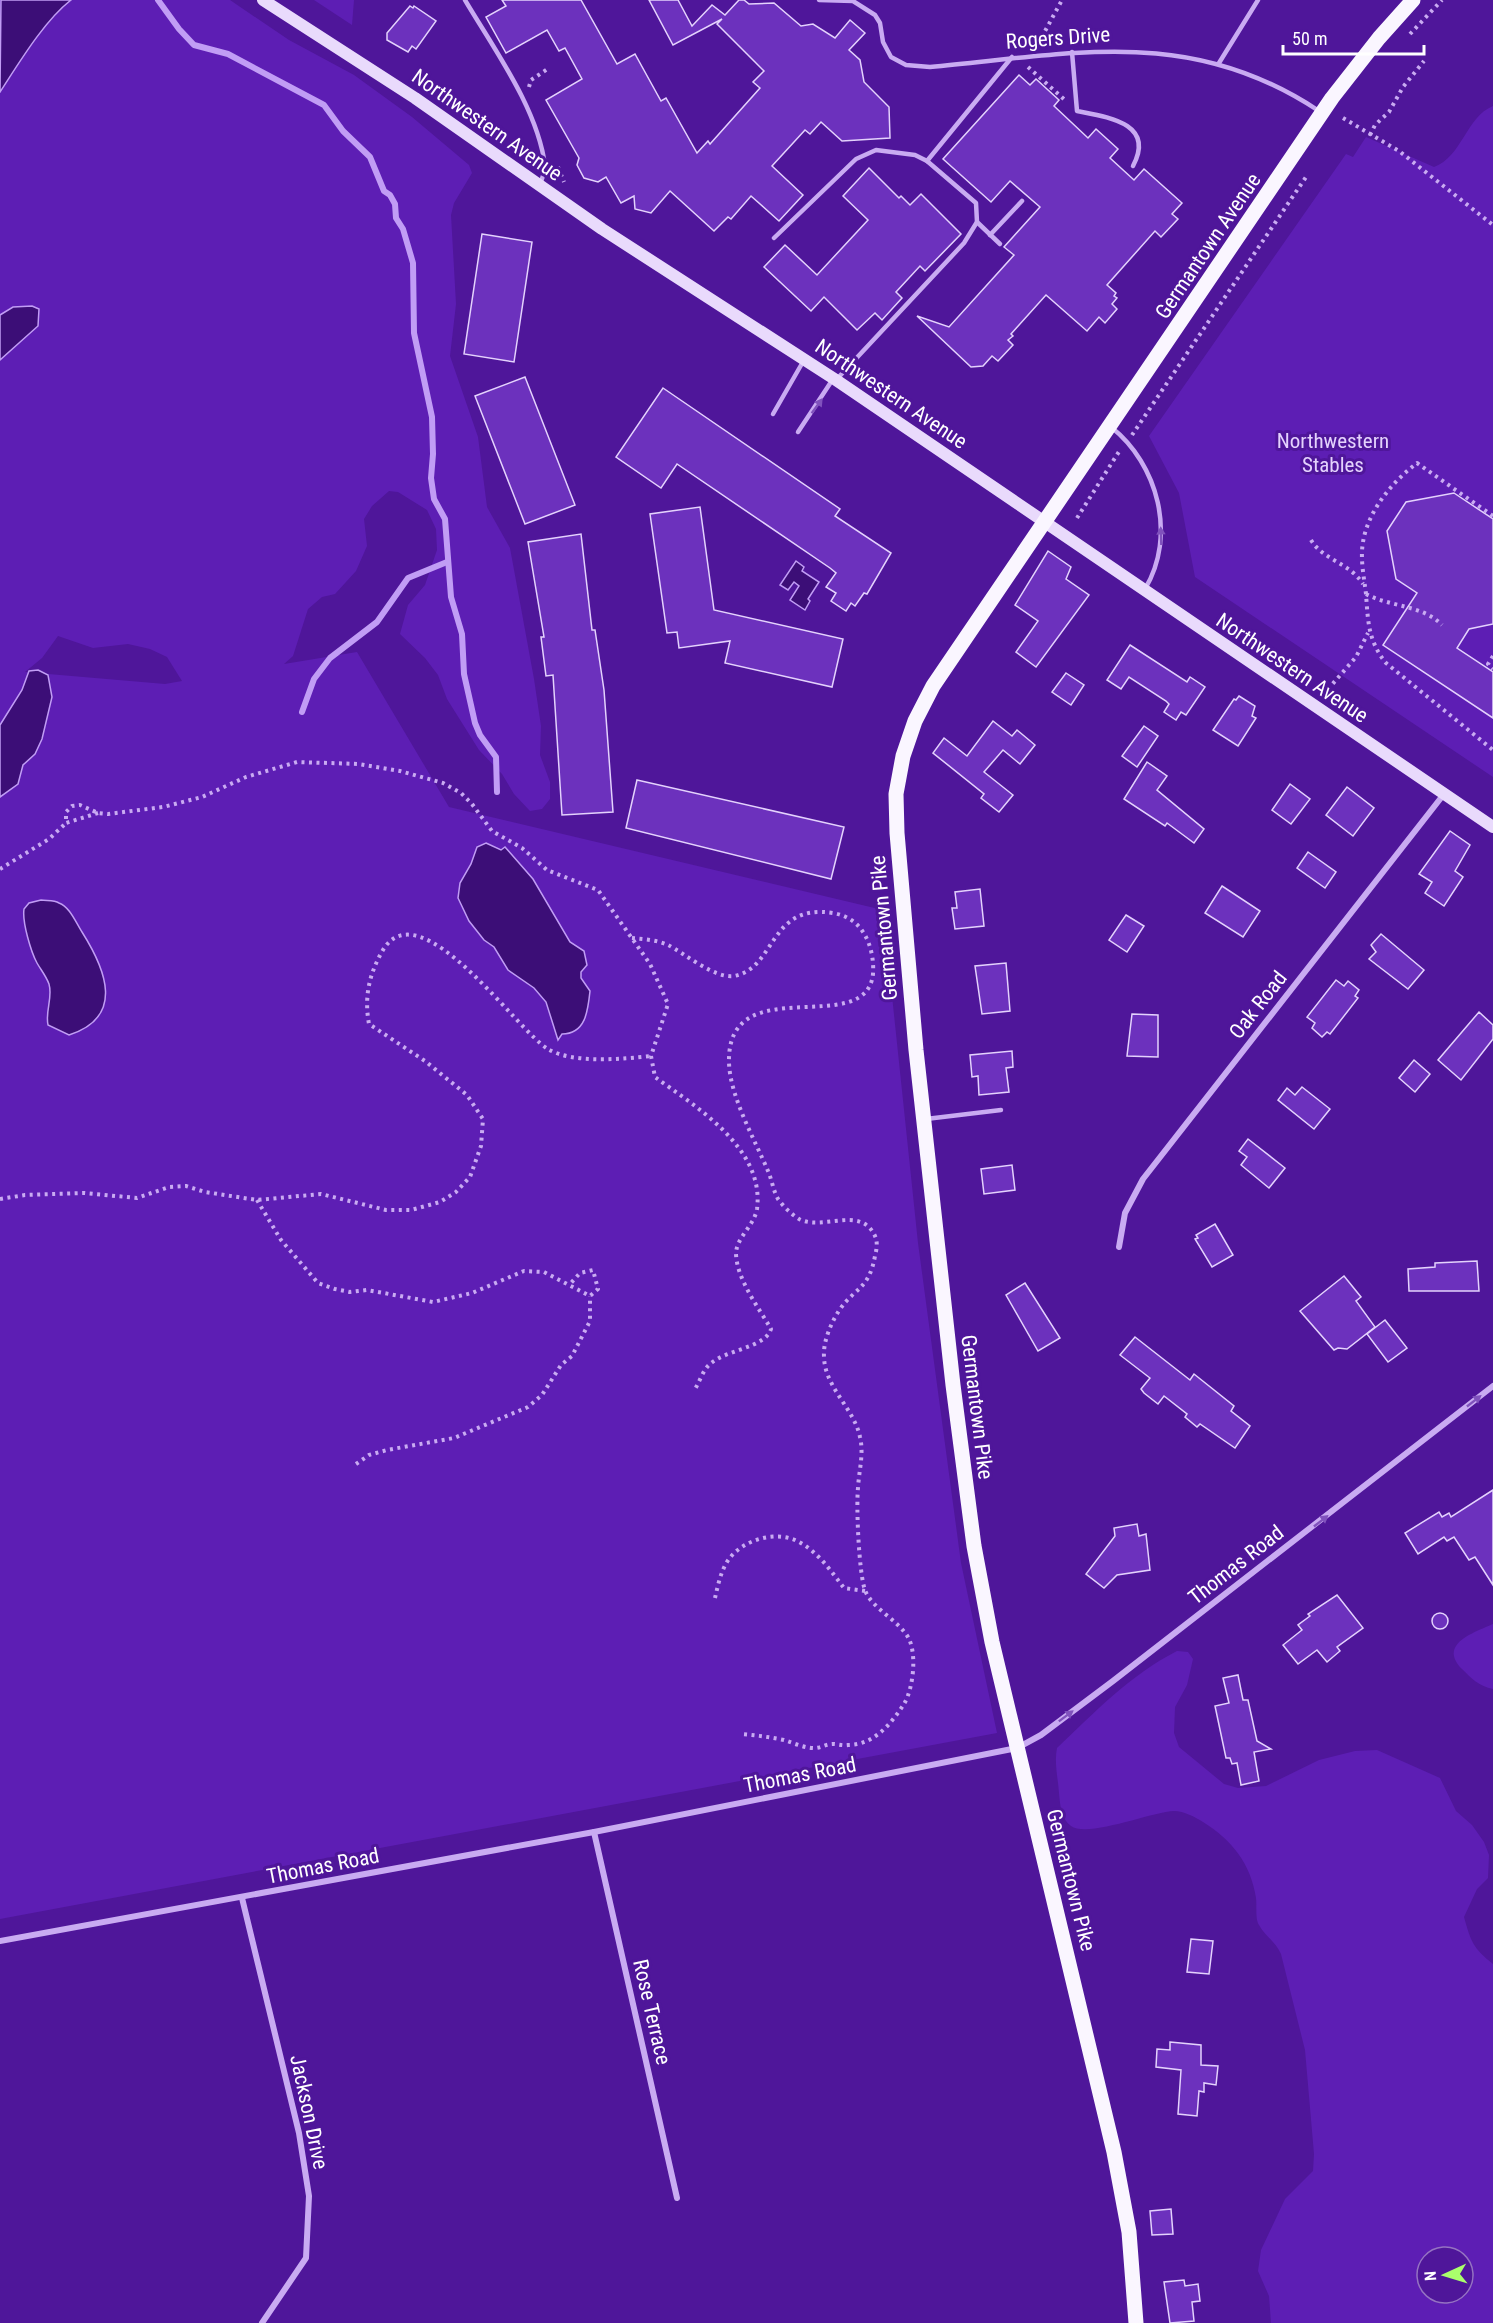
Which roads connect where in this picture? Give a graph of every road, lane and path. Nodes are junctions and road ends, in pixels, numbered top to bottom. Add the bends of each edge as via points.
1 (263, 0) edge
2 (465, 0) edge
3 (819, 0) edge
4 (852, 0) edge
5 (1062, 0) edge
6 (1258, 0) edge
7 (1413, 0) edge
8 (1442, 0) edge
9 (1410, 34) dead end
10 (1038, 44) dead end
11 (1072, 52) junction
12 (1012, 57) junction
13 (1424, 61) dead end
14 (1219, 63) junction
15 (1028, 66) dead end
16 (1077, 111) junction
17 (1322, 112) junction
18 (1343, 118) dead end
19 (1370, 135) junction
20 (927, 161) junction
21 (1133, 166) dead end
22 (1308, 174) dead end
23 (539, 186) junction
24 (1023, 201) dead end
25 (977, 222) junction
26 (1493, 225) edge
27 (990, 235) junction
28 (774, 238) dead end
29 (1000, 244) dead end
30 (804, 360) junction
31 (835, 379) junction
32 (773, 414) dead end
33 (1111, 426) junction
34 (798, 432) dead end
35 (1128, 440) junction
36 (1493, 516) edge
37 (1077, 518) dead end
38 (1045, 522) junction
39 (1311, 540) dead end
40 (1365, 587) junction
41 (1144, 591) junction
42 (1366, 593) junction
43 (1442, 626) dead end
44 (1368, 633) junction
45 (1493, 656) edge
46 (1493, 669) edge
47 (1312, 705) junction
48 (1493, 750) edge
49 (1444, 794) junction
50 (98, 813) junction
51 (66, 823) junction
52 (1493, 827) edge
53 (0, 869) edge
54 (632, 938) junction
55 (651, 1056) junction
56 (1001, 1110) dead end
57 (924, 1119) junction
58 (0, 1199) edge
59 (257, 1200) junction
60 (1119, 1247) dead end
61 (570, 1284) junction
62 (590, 1296) junction
63 (1493, 1386) edge
64 (695, 1389) dead end
65 (356, 1464) dead end
66 (865, 1591) junction
67 (715, 1598) dead end
68 (740, 1734) dead end
69 (1017, 1748) junction
70 (594, 1832) junction
71 (242, 1898) junction
72 (0, 1941) edge
73 (677, 2198) dead end
74 (262, 2323) edge
75 (1136, 2323) edge

1 - 23 street, Northwestern Avenue via 415,98
2 - 23 lane via 518,90 536,132 545,169
3 - 4 lane, Rogers Drive
4 - 12 lane, Rogers Drive via 875,15 886,51 906,65 930,67
5 - 10 path
6 - 14 lane
7 - 17 main road, Germantown Avenue
8 - 9 path
11 - 12 lane, Rogers Drive
11 - 14 lane, Rogers Drive via 1153,52
11 - 16 lane
12 - 20 lane
13 - 19 path
14 - 17 lane, Rogers Drive via 1270,82
15 - 16 path
16 - 21 lane via 1129,126 1139,150
17 - 33 main road, Germantown Avenue
18 - 19 path
19 - 26 path via 1418,165
20 - 25 lane via 976,203
20 - 28 lane via 915,155 876,150 856,159
22 - 35 path
23 - 30 street, Northwestern Avenue
24 - 27 lane
25 - 27 lane
25 - 31 lane via 964,243
27 - 29 lane
30 - 31 street, Northwestern Avenue
30 - 32 lane
34 -> 31 lane
31 - 38 street, Northwestern Avenue
33 - 35 lane
33 - 38 main road, Germantown Avenue
35 - 37 path
41 -> 35 lane via 1161,552 1160,518 1149,477
36 - 40 path via 1417,463 1398,478 1368,526 1363,542
38 - 41 street, Northwestern Avenue
38 - 57 main road, Germantown Pike via 923,703 899,774 897,833
39 - 40 path via 1350,568
40 - 42 path
41 - 47 street, Northwestern Avenue
42 - 43 path via 1380,601 1424,612
42 - 44 path
44 - 47 path via 1343,674
44 - 48 path via 1386,663
45 - 46 path via 1488,664
47 - 49 street, Northwestern Avenue
49 - 52 street, Northwestern Avenue
49 - 60 street, Oak Road via 1143,1179 1125,1213
50 - 51 path
50 - 51 path via 80,805 72,806 66,812
50 - 54 path via 178,803 297,762 359,764 400,771 444,783 461,793 492,831 522,848 547,870 598,890
51 - 53 path
54 - 55 path via 650,964 668,1004
54 - 66 path via 665,944 727,976 747,971 789,921 807,913 839,914 852,920 869,943 874,963 872,985 862,994 844,1003 778,1007 754,1014 741,1025 732,1041 729,1062 753,1142 784,1206 808,1223 859,1221 873,1231 877,1245 872,1271 858,1292 841,1307 824,1346 824,1363 831,1383 856,1421 863,1453 857,1490
55 - 59 path via 564,1057 532,1038 491,990 436,945 419,936 394,936 372,974 365,1002 369,1024 468,1095 483,1119 481,1146 470,1177 440,1202 411,1210 386,1210 321,1194
55 - 64 path via 655,1077 735,1144 756,1189 754,1221 736,1252 746,1284 771,1329 768,1338 760,1343 730,1352 708,1366
56 - 57 lane
57 - 69 main road, Germantown Pike via 974,1546
58 - 59 path via 84,1193 136,1198 186,1186
59 - 61 path via 281,1240 318,1283 335,1290 367,1290 433,1302 472,1293 524,1271 544,1272
61 - 62 path
61 - 62 path via 580,1273 593,1270 598,1289
62 - 65 path via 590,1321 572,1356 528,1407 454,1438 387,1450
69 -> 63 street, Thomas Road via 1041,1735 1113,1681
66 - 67 path via 844,1588 810,1549 776,1535 736,1551 722,1572
66 - 68 path via 910,1640 912,1678 908,1697 892,1724 860,1744 819,1748
69 - 70 street, Thomas Road
69 - 75 main road, Germantown Pike via 1114,2152 1129,2232
70 - 71 street, Thomas Road
70 - 73 street, Rose Terrace
71 - 72 street, Thomas Road
71 - 74 street, Jackson Drive via 299,2133 309,2196 306,2258

